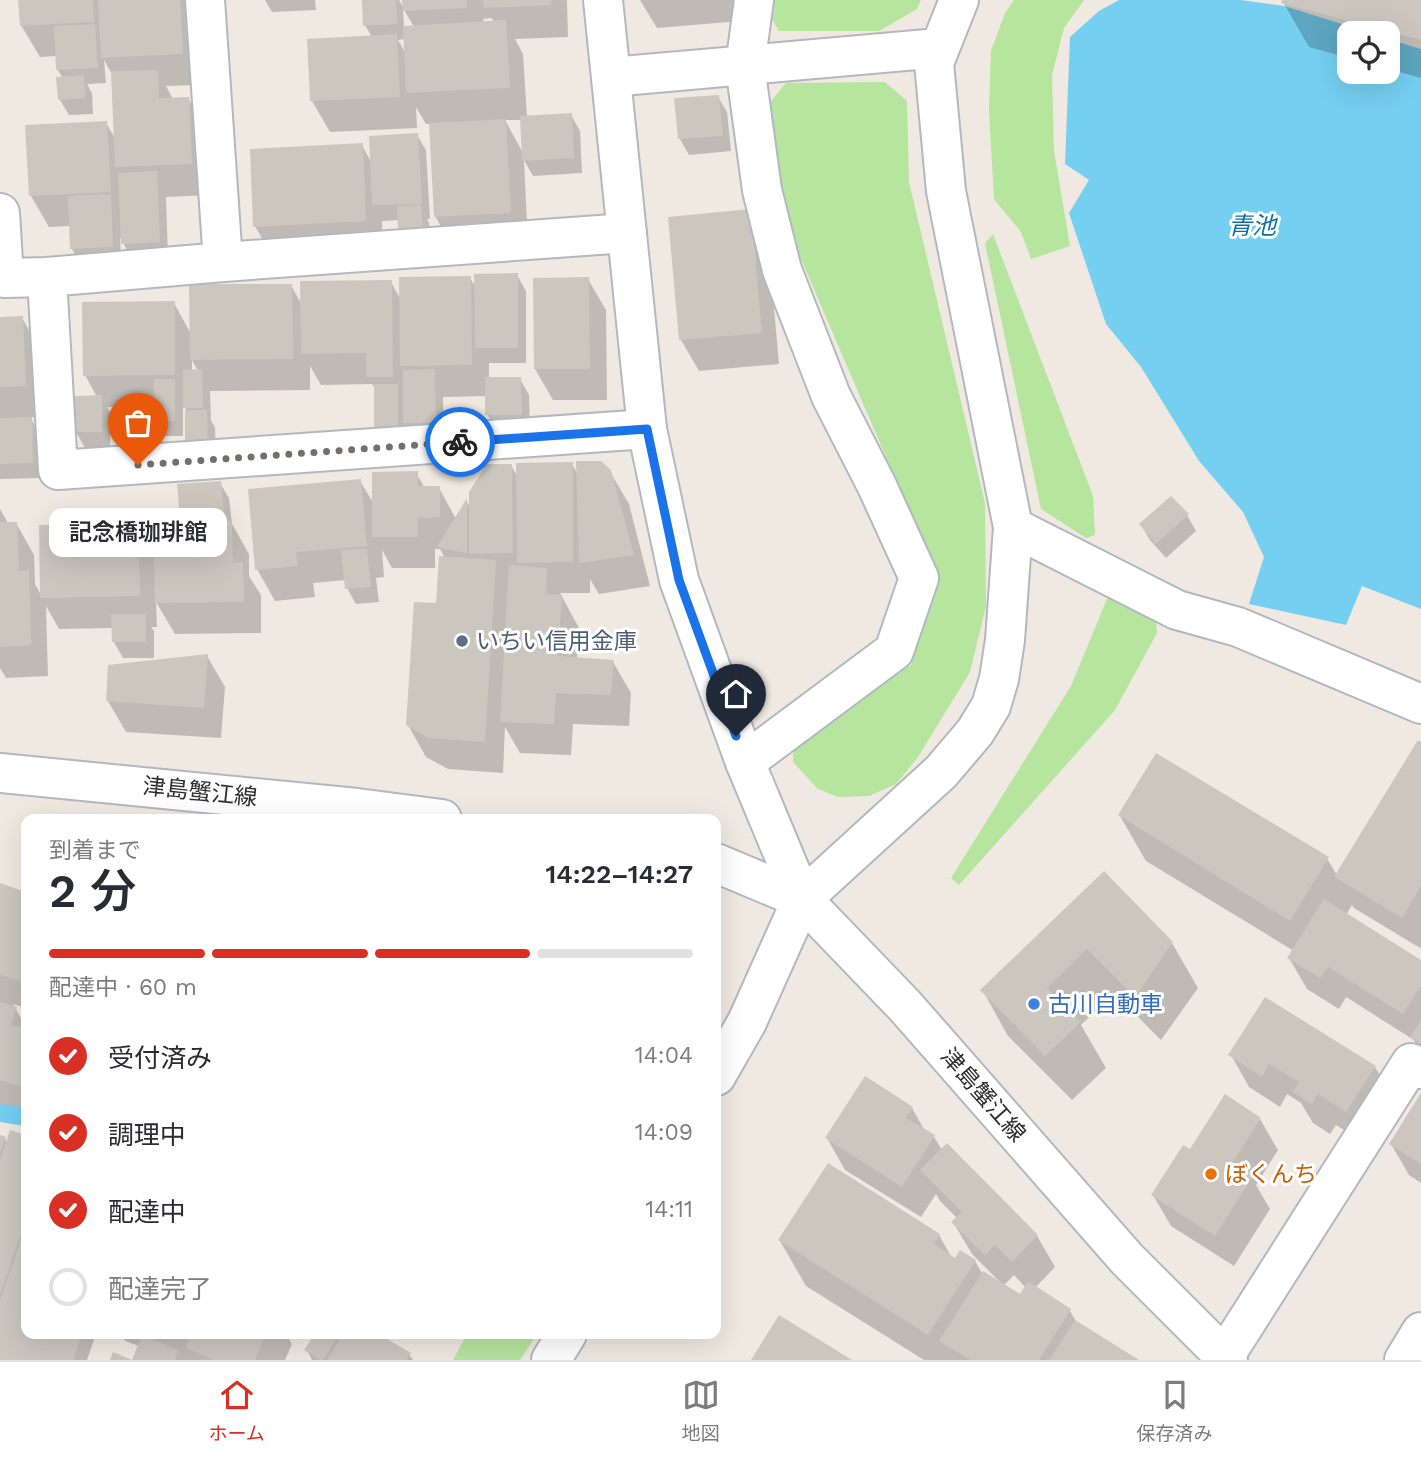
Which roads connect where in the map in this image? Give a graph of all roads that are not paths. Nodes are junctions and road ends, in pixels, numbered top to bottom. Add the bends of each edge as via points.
1 (205, 0) edge
2 (603, 0) edge
3 (754, 0) edge
4 (959, 0) edge
5 (939, 48) junction
6 (745, 66) junction
7 (611, 77) junction
8 (0, 213) edge
9 (627, 233) junction
10 (223, 262) junction
11 (47, 277) junction
12 (2, 278) edge
13 (647, 429) junction
14 (1013, 527) junction
15 (1421, 704) edge
16 (745, 762) junction
17 (0, 773) edge
18 (403, 814) edge
19 (721, 865) edge
20 (802, 899) junction
21 (721, 1067) edge
22 (1421, 1069) edge
23 (1421, 1332) edge
24 (563, 1339) edge
25 (1226, 1358) edge
26 (551, 1360) edge
27 (1404, 1360) edge

1 - 10 street
2 - 7 street
3 - 6 street
4 - 5 street
5 - 6 street
5 - 14 street via 934,63 946,191
6 - 7 street
6 - 16 street via 762,190 782,271 831,396 919,578 894,651
7 - 9 street
8 - 12 street
9 - 10 street
9 - 13 street
10 - 11 street
11 - 12 street
11 - 13 street via 58,470
13 - 16 street via 679,580
14 - 15 street via 1177,610 1238,627
14 - 20 street via 1005,640 991,706 941,772
16 - 20 street
17 - 18 street, 津島蟹江線
19 - 20 street, 津島蟹江線
20 - 21 street via 747,1022
20 - 25 street, 津島蟹江線 via 905,1006 1127,1259
22 - 25 street via 1411,1063
23 - 27 street
24 - 26 street

